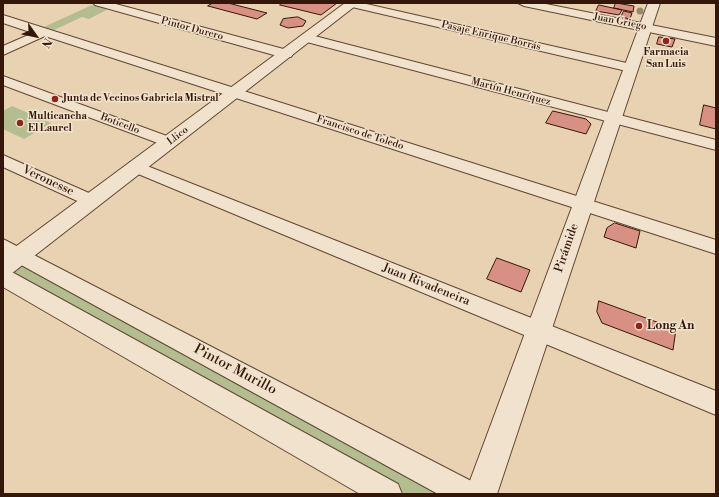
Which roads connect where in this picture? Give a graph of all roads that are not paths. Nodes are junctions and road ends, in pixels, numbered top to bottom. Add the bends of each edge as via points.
1 (99, 3) edge
2 (524, 3) edge
3 (654, 3) edge
4 (353, 4) edge
5 (3, 19) edge
6 (646, 28) junction
7 (44, 32) junction
8 (306, 38) junction
9 (716, 42) edge
10 (3, 51) edge
11 (286, 54) junction
12 (631, 68) junction
13 (3, 80) edge
14 (235, 93) junction
15 (613, 118) junction
16 (169, 142) junction
17 (716, 145) edge
18 (3, 160) edge
19 (137, 167) junction
20 (92, 201) junction
21 (583, 204) junction
22 (716, 247) edge
23 (9, 257) edge
24 (3, 277) edge
25 (538, 330) junction
26 (716, 403) edge
27 (388, 494) edge
28 (467, 494) edge
29 (481, 494) edge

1 - 11 street, Pintor Durero
2 - 6 street, Juan Griego
3 - 6 street, Pirámide
4 - 8 street, Llico
4 - 12 street, Pasaje Enrique Borrás
5 - 7 street, Francisco de Toledo
6 - 9 street, Juan Griego
6 - 12 street, Pirámide
7 - 10 street
7 - 14 street, Francisco de Toledo
8 - 11 street, Llico
8 - 15 street, Martín Henríquez
11 - 14 street, Llico
12 - 15 street, Pirámide
13 - 16 street, Boticello
14 - 16 street, Llico
14 - 21 street, Francisco de Toledo
15 - 17 street, Martín Henríquez
15 - 21 street, Pirámide
16 - 19 street, Llico
18 - 20 street, Veronesse
19 - 20 street, Llico
19 - 25 street, Juan Rivadeneira
20 - 23 street, Llico
21 - 22 street, Francisco de Toledo
21 - 25 street, Pirámide
23 - 28 street, Pintor Murillo
24 - 27 street
25 - 26 street, Juan Rivadeneira
25 - 29 street, Pirámide

